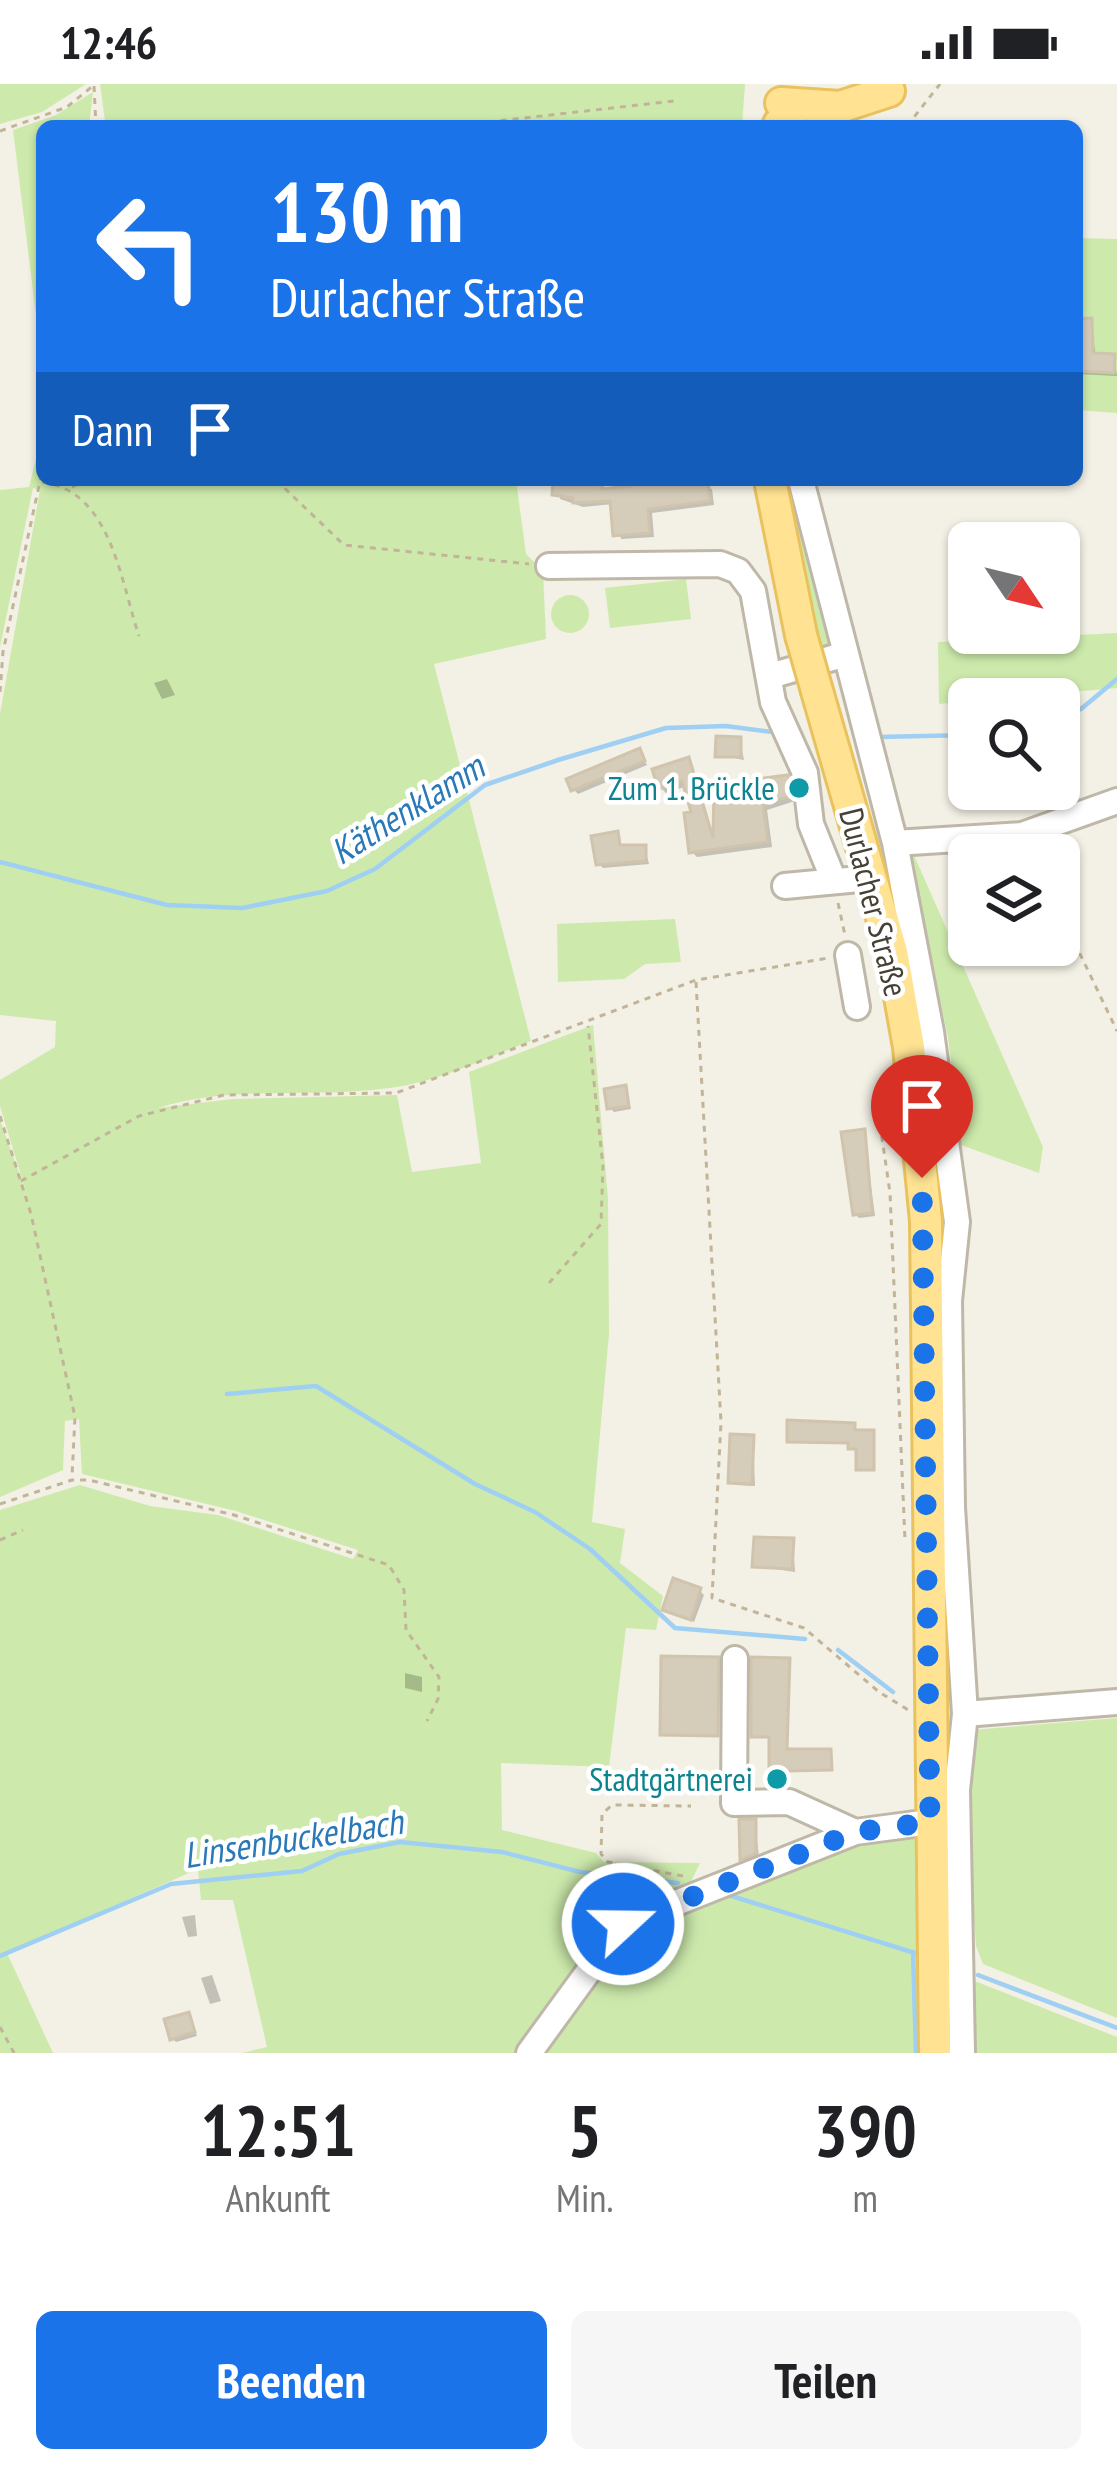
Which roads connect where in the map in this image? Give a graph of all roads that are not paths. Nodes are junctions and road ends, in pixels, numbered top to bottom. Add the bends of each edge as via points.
1 (892, 88) edge
2 (782, 113) edge
3 (854, 120) edge
4 (771, 486) edge
5 (803, 486) edge
6 (549, 566) road end
7 (846, 654) junction
8 (770, 676) junction
9 (1117, 801) edge
10 (895, 843) junction
11 (870, 878) junction
12 (834, 881) junction
13 (785, 886) dead end
14 (848, 955) road end
15 (856, 1007) dead end
16 (942, 1221) junction
17 (735, 1659) dead end
18 (1117, 1702) edge
19 (965, 1714) junction
20 (930, 1822) junction
21 (855, 1832) junction
22 (529, 2053) edge
23 (934, 2053) edge
24 (962, 2053) edge

1 - 2 main road via 840,107
1 - 3 main road
4 - 11 main road, Durlacher Straße, bridge via 801,634
5 - 7 lane
6 - 8 lane via 719,564 738,571 753,591
7 - 8 lane
7 - 10 lane
8 - 12 lane
9 - 10 lane via 1022,836
10 - 16 lane via 932,1032
11 - 12 lane
11 - 16 main road, Durlacher Straße via 892,952
12 - 13 lane
14 - 15 lane
16 - 19 lane
16 - 20 main road, Durlacher Straße
17 - 21 lane via 734,1803 789,1802
18 - 19 lane
19 - 24 lane via 957,1790
20 - 21 lane
20 - 23 main road, Durlacher Straße
21 - 22 lane via 623,1924

